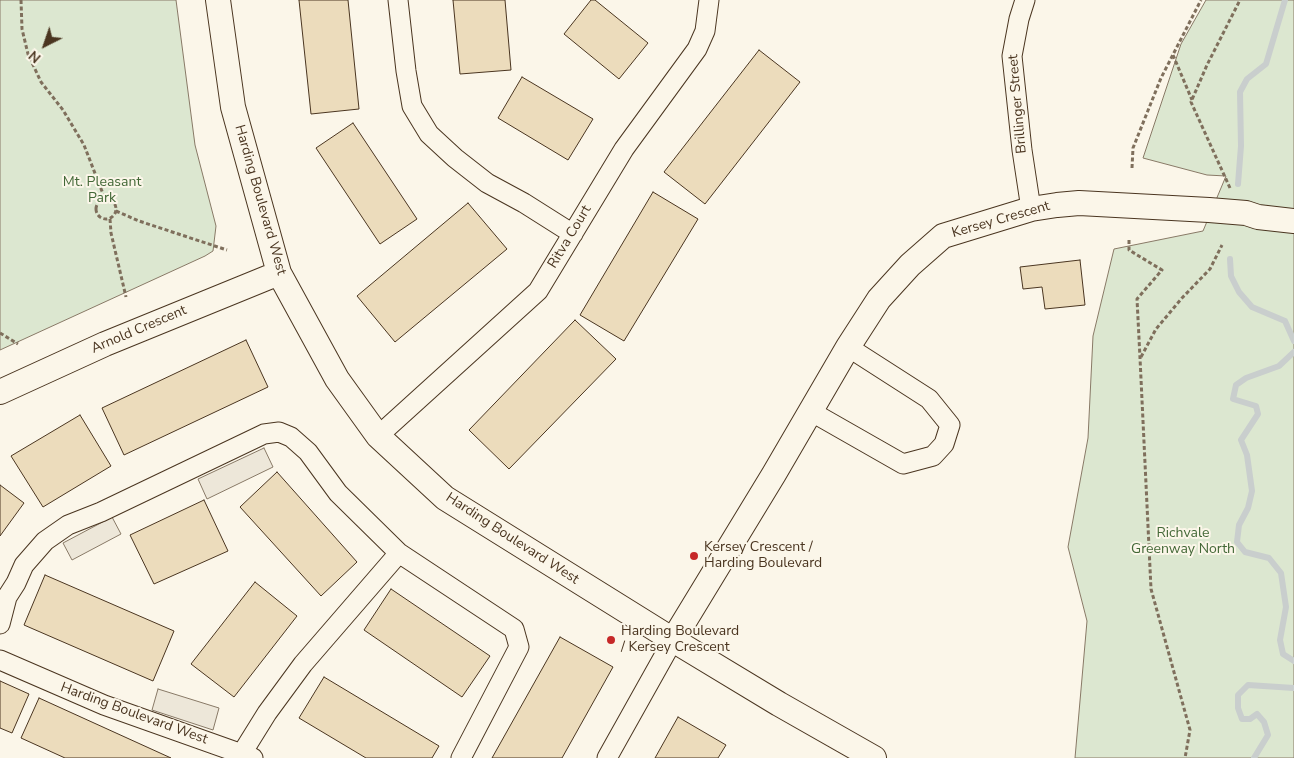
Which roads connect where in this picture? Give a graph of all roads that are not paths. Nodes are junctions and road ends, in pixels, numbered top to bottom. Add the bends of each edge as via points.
1 (218, 0) edge
2 (398, 0) edge
3 (709, 0) edge
4 (1025, 0) edge
5 (1031, 209) junction
6 (1294, 221) edge
7 (572, 234) junction
8 (279, 273) junction
9 (848, 347) junction
10 (0, 392) edge
11 (810, 412) junction
12 (378, 436) junction
13 (399, 552) junction
14 (0, 624) edge
15 (672, 640) junction
16 (0, 660) edge
17 (245, 756) edge
18 (461, 758) edge
19 (606, 758) edge
20 (874, 758) edge

1 - 8 street, Harding Boulevard West via 233,107
2 - 7 street via 412,106 429,134 488,183
3 - 7 street, Ritva Court via 705,31 697,49 624,149
4 - 5 street, Brillinger Street via 1012,56
5 - 6 street, Kersey Crescent via 1079,203 1246,213
5 - 9 street, Kersey Crescent via 943,236 879,299
7 - 12 street, Ritva Court via 538,292
8 - 10 street, Arnold Crescent via 105,344
8 - 12 street, Harding Boulevard West via 337,379
9 - 11 street, Kersey Crescent
9 - 11 street via 930,399 950,425 944,444 933,456 903,464
11 - 15 street, Kersey Crescent
12 - 15 street, Harding Boulevard West via 446,498
13 - 14 street via 338,493 308,452 279,432 264,434 68,525 44,541 24,565 7,597
13 - 17 street, Harding Boulevard West via 303,664 267,713
13 - 18 street via 514,629 519,647
15 - 19 street
15 - 20 street, Harding Boulevard West
16 - 17 street, Harding Boulevard West via 104,705

